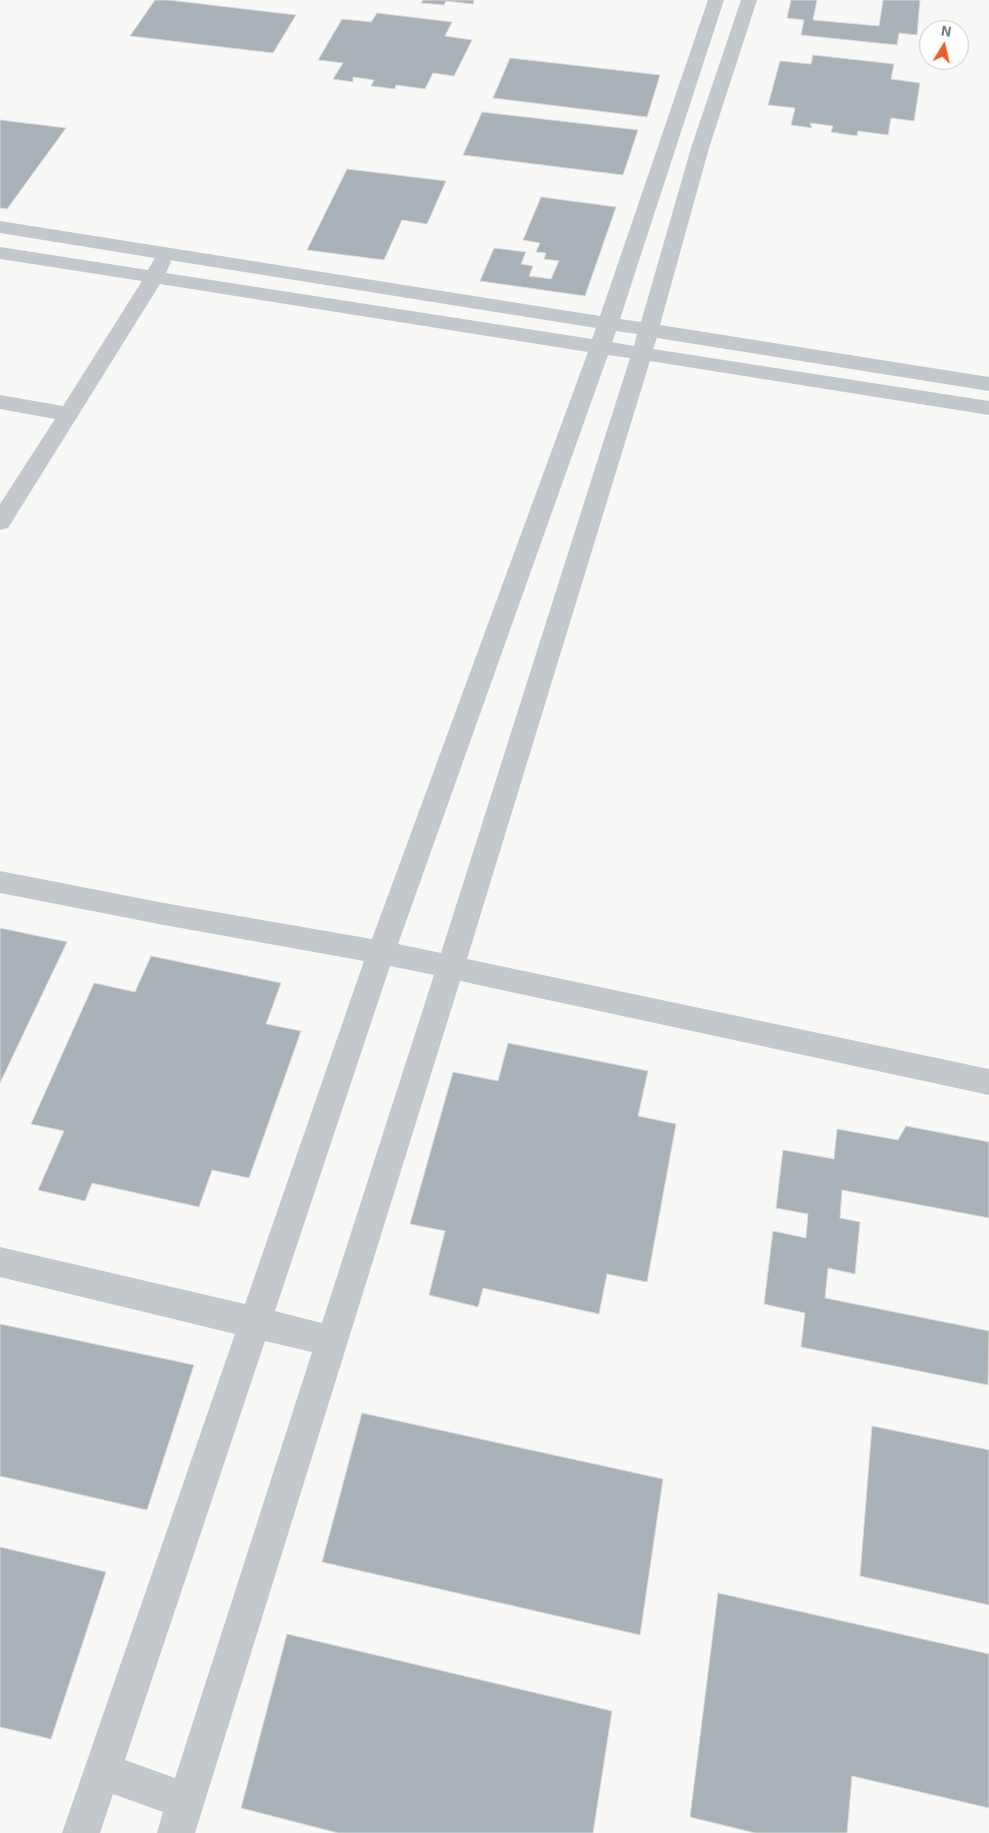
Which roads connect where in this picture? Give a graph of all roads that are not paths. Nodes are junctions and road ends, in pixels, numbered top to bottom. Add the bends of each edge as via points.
1 (716, 0) edge
2 (748, 0) edge
3 (0, 227) edge
4 (0, 253) edge
5 (165, 253) junction
6 (154, 277) junction
7 (604, 335) junction
8 (646, 342) junction
9 (989, 384) edge
10 (0, 402) edge
11 (989, 408) edge
12 (68, 414) junction
13 (0, 522) edge
14 (0, 882) edge
15 (381, 952) junction
16 (451, 966) junction
17 (989, 1082) edge
18 (0, 1262) edge
19 (256, 1322) junction
20 (332, 1341) junction
21 (102, 1771) junction
22 (181, 1817) edge
23 (81, 1833) edge

1 - 7 street
2 - 8 street via 700,148
3 - 5 street
4 - 6 street
5 - 6 street
5 - 7 street
6 - 7 street
6 - 12 street
7 - 8 street
7 - 15 street
8 - 9 street
8 - 11 street
8 - 16 street
10 - 12 street
12 - 13 street
14 - 15 street
15 - 16 street
15 - 19 street
16 - 17 street
16 - 20 street
18 - 19 street
19 - 20 street
19 - 21 street
20 - 22 street
21 - 22 street
21 - 23 street

